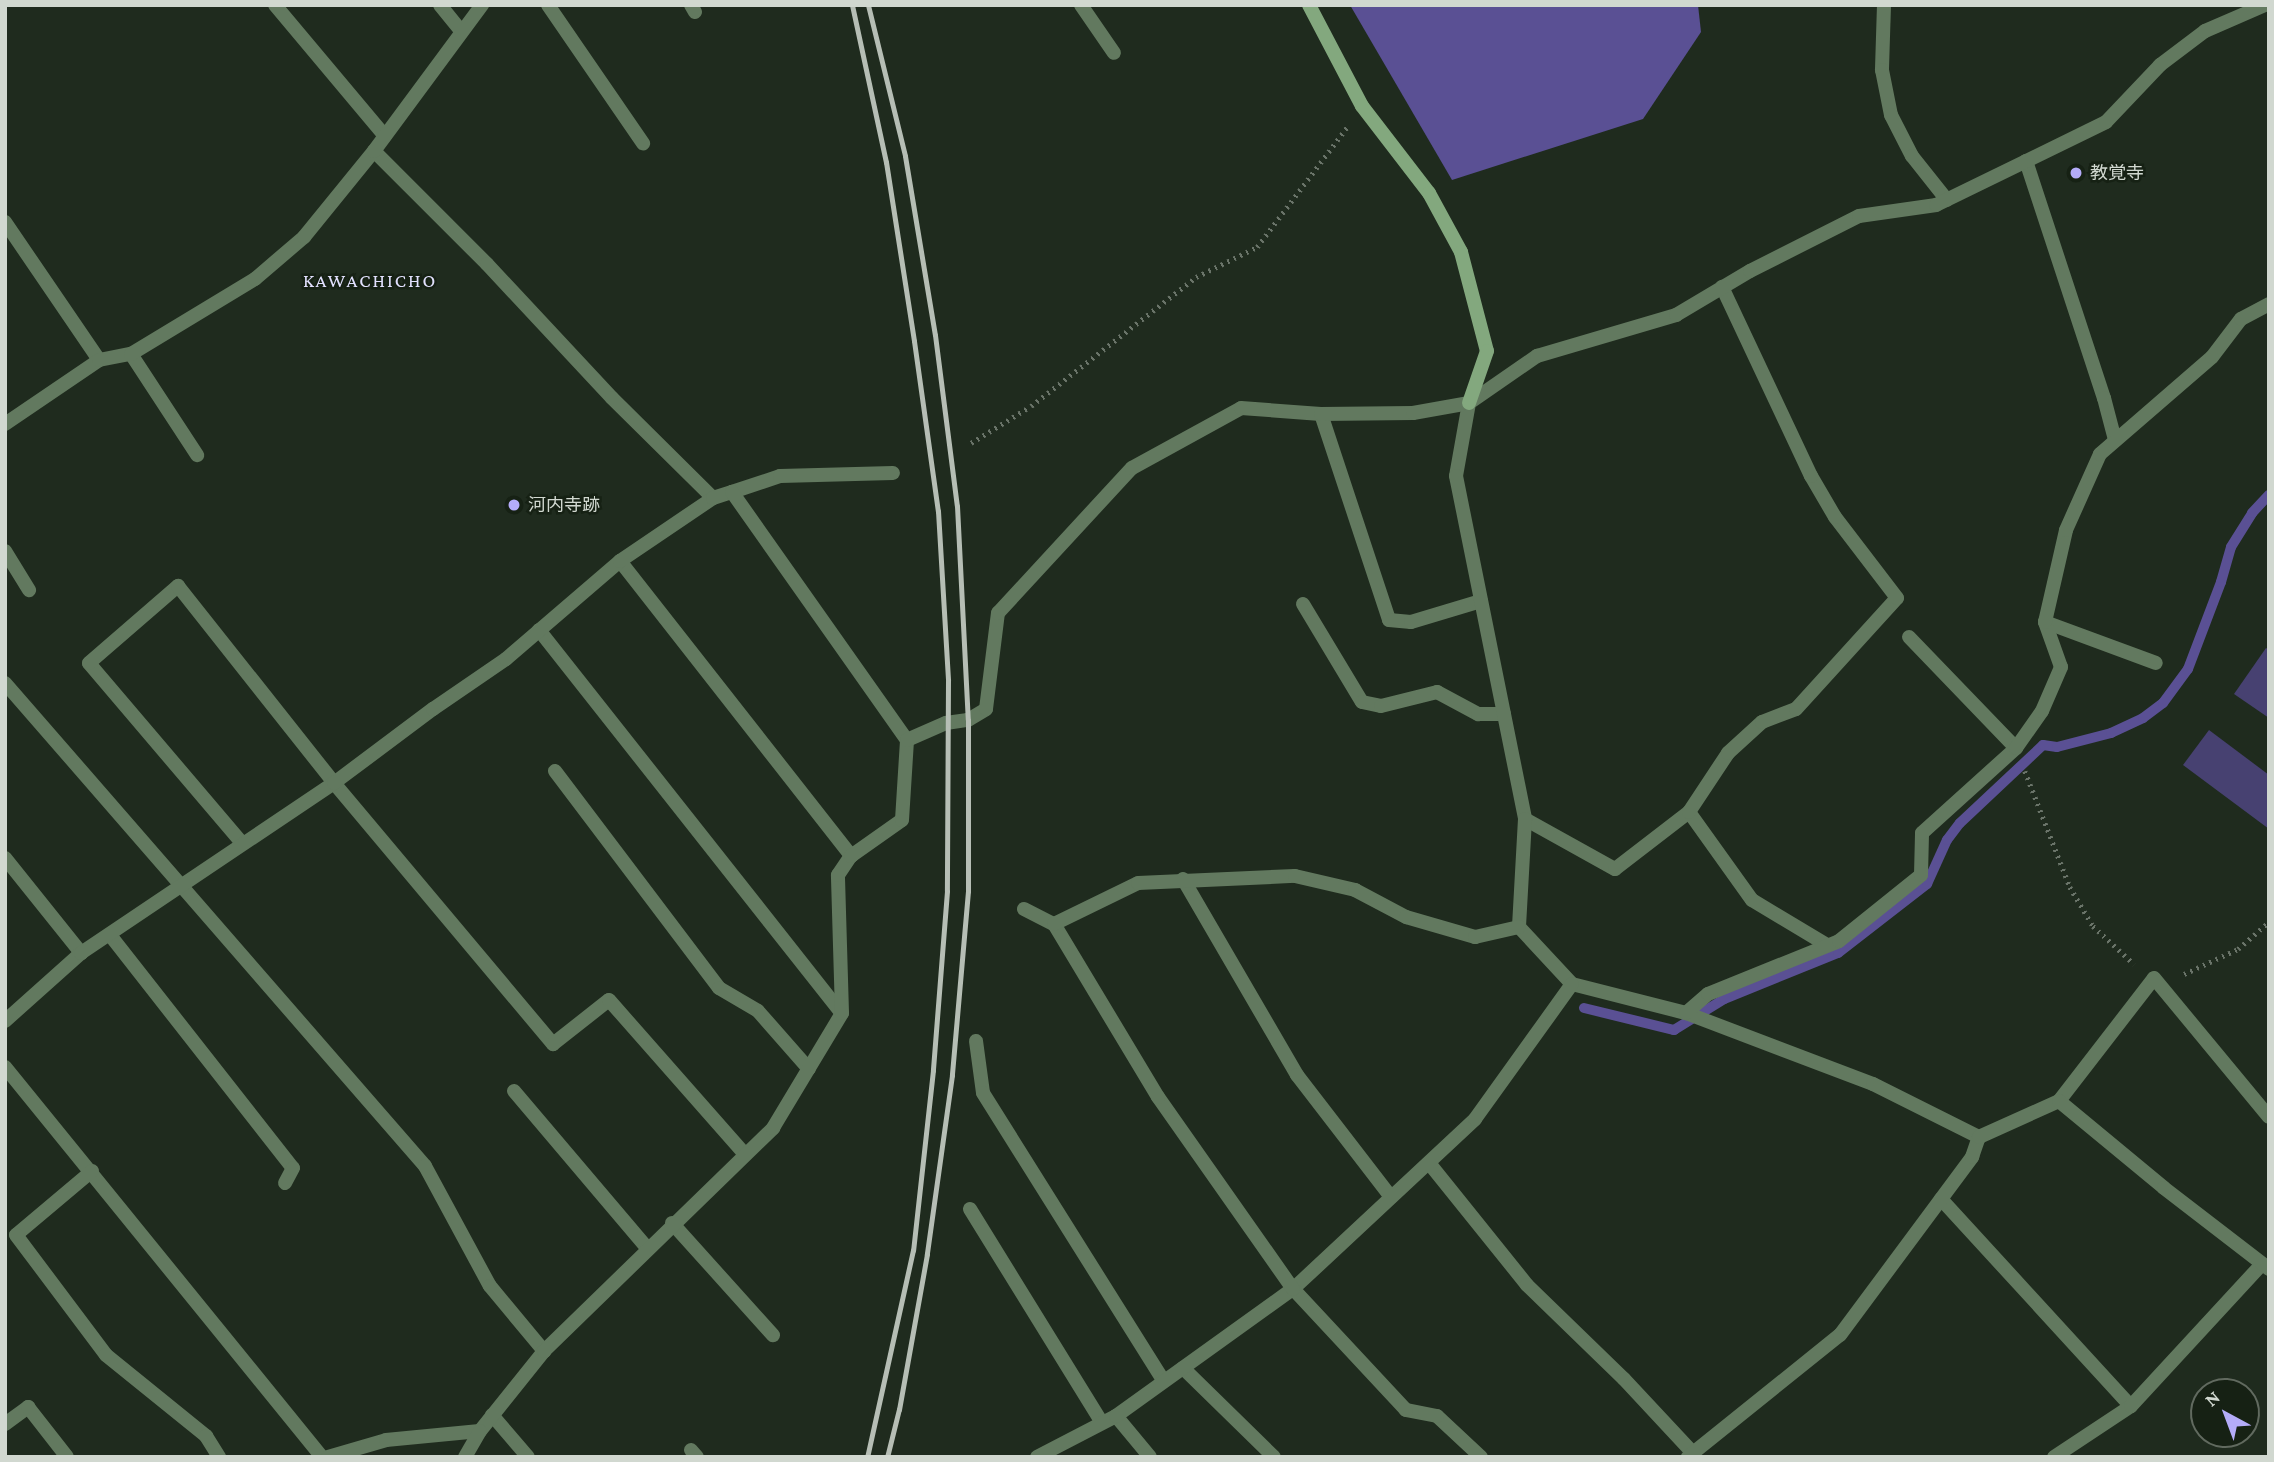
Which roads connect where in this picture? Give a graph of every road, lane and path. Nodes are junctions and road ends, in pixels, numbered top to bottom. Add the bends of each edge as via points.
1 (275, 5) edge
2 (440, 5) edge
3 (482, 5) edge
4 (548, 5) edge
5 (1081, 5) edge
6 (1309, 5) edge
7 (1884, 5) edge
8 (2265, 5) edge
9 (461, 31) junction
10 (1114, 53) dead end
11 (1362, 106) junction
12 (385, 136) junction
13 (643, 143) dead end
14 (374, 151) junction
15 (2026, 161) junction
16 (1947, 200) junction
17 (5, 222) edge
18 (1722, 287) junction
19 (2269, 304) edge
20 (131, 354) junction
21 (99, 360) junction
22 (1469, 403) junction
23 (1321, 414) junction
24 (5, 424) edge
25 (2115, 440) junction
26 (971, 443) dead end
27 (197, 455) dead end
28 (893, 473) dead end
29 (732, 492) junction
30 (713, 498) junction
31 (5, 551) edge
32 (620, 561) junction
33 (29, 590) dead end
34 (1481, 601) junction
35 (1303, 604) dead end
36 (2045, 622) junction
37 (538, 631) junction
38 (1909, 637) dead end
39 (2156, 663) dead end
40 (5, 683) edge
41 (1504, 714) junction
42 (907, 740) junction
43 (2017, 748) junction
44 (555, 771) dead end
45 (334, 783) junction
46 (1689, 812) junction
47 (1525, 819) junction
48 (242, 843) junction
49 (851, 856) junction
50 (5, 858) edge
51 (1183, 879) junction
52 (182, 887) junction
53 (1024, 909) dead end
54 (2269, 922) edge
55 (1055, 924) junction
56 (1519, 926) junction
57 (110, 935) junction
58 (1827, 945) junction
59 (80, 953) junction
60 (2154, 978) junction
61 (1572, 984) junction
62 (842, 1013) junction
63 (1686, 1013) junction
64 (5, 1021) edge
65 (976, 1041) dead end
66 (5, 1067) edge
67 (809, 1069) junction
68 (514, 1091) dead end
69 (2059, 1101) junction
70 (2269, 1117) edge
71 (1979, 1137) junction
72 (745, 1154) junction
73 (1429, 1163) junction
74 (92, 1171) junction
75 (285, 1183) dead end
76 (1391, 1197) junction
77 (1941, 1199) junction
78 (970, 1209) dead end
79 (672, 1223) junction
80 (647, 1248) junction
81 (2265, 1266) edge
82 (1293, 1289) junction
83 (773, 1335) dead end
84 (544, 1351) junction
85 (1183, 1368) junction
86 (1164, 1381) junction
87 (2131, 1406) junction
88 (492, 1415) junction
89 (1116, 1416) junction
90 (1102, 1423) junction
91 (5, 1424) edge
92 (480, 1431) junction
93 (1046, 1455) edge
94 (1690, 1455) edge
95 (331, 1456) edge
96 (67, 1457) edge
97 (219, 1457) edge
98 (465, 1457) edge
99 (528, 1457) edge
100 (1150, 1457) edge
101 (1274, 1457) edge
102 (1481, 1457) edge
103 (2054, 1457) edge

1 - 12 street
2 - 9 street
3 - 9 street
4 - 13 street
5 - 10 street
6 - 11 street
7 - 16 street via 1882,70 1891,115 1912,156
8 - 15 street via 2206,31 2160,65 2106,122
9 - 12 street
11 - 22 street via 1429,193 1461,252 1487,351
11 - 26 path via 1257,247 1196,277 1031,406
12 - 14 street
14 - 20 street via 304,237 255,279
14 - 30 street
15 - 16 street
15 - 25 street
16 - 18 street via 1859,216
17 - 21 street
18 - 22 street via 1676,315 1537,356
18 - 46 street via 1811,476 1835,517 1897,598 1796,709 1762,722 1728,753
19 - 25 street via 2241,319 2212,357
20 - 21 street
20 - 27 street
21 - 24 street
22 - 23 street via 1413,413
22 - 34 street via 1456,476
23 - 34 street via 1390,620 1411,622
23 - 42 street via 1241,408 1132,468 998,613 986,709 968,720 946,723
25 - 36 street via 2100,454 2066,530
28 - 29 street via 780,476
29 - 30 street
29 - 42 street
30 - 32 street
31 - 33 street
32 - 37 street
32 - 49 street
34 - 41 street
35 - 41 street via 1362,702 1381,706 1437,692 1478,714
36 - 39 street
36 - 43 street via 2061,667 2042,711
37 - 45 street
37 - 62 street
38 - 43 street
40 - 52 street
41 - 47 street
42 - 49 street via 902,820
43 - 58 street via 1922,833 1921,875 1839,941
43 - 60 path via 2070,887 2092,926
44 - 67 street via 719,988 758,1011
45 - 48 street
45 - 48 street via 178,586 89,663
45 - 72 street via 553,1044 609,1000
46 - 47 street via 1615,869
46 - 58 street via 1752,900
47 - 56 street
48 - 52 street
49 - 62 street via 838,875
50 - 59 street
51 - 55 street via 1138,883
51 - 56 street via 1295,876 1355,890 1406,917 1475,937
51 - 76 street via 1297,1075
52 - 57 street
52 - 84 street via 425,1166 491,1286
53 - 55 street
54 - 60 path via 2238,950 2189,974
55 - 82 street via 1158,1097
56 - 61 street
57 - 59 street
57 - 75 street via 293,1168
58 - 63 street via 1708,994
59 - 64 street
60 - 69 street
60 - 70 street
61 - 63 street
61 - 73 street via 1475,1119
62 - 67 street
63 - 71 street via 1874,1084
65 - 86 street via 983,1093
66 - 74 street
67 - 72 street via 773,1128
68 - 80 street
69 - 71 street
69 - 81 street
71 - 77 street via 1972,1157
72 - 79 street
73 - 76 street
73 - 94 street via 1527,1285 1624,1379
74 - 95 street
74 - 97 street via 16,1235 106,1355 205,1436
76 - 82 street
77 - 87 street
77 - 94 street via 1840,1335
78 - 90 street
79 - 80 street
79 - 83 street
80 - 84 street
81 - 87 street
82 - 85 street
82 - 102 street via 1406,1409 1437,1416
84 - 88 street
85 - 86 street
85 - 101 street
86 - 89 street
87 - 103 street
88 - 92 street
88 - 99 street
89 - 90 street
89 - 100 street
90 - 93 street
91 - 96 street via 28,1407
92 - 95 street via 386,1440
92 - 98 street

